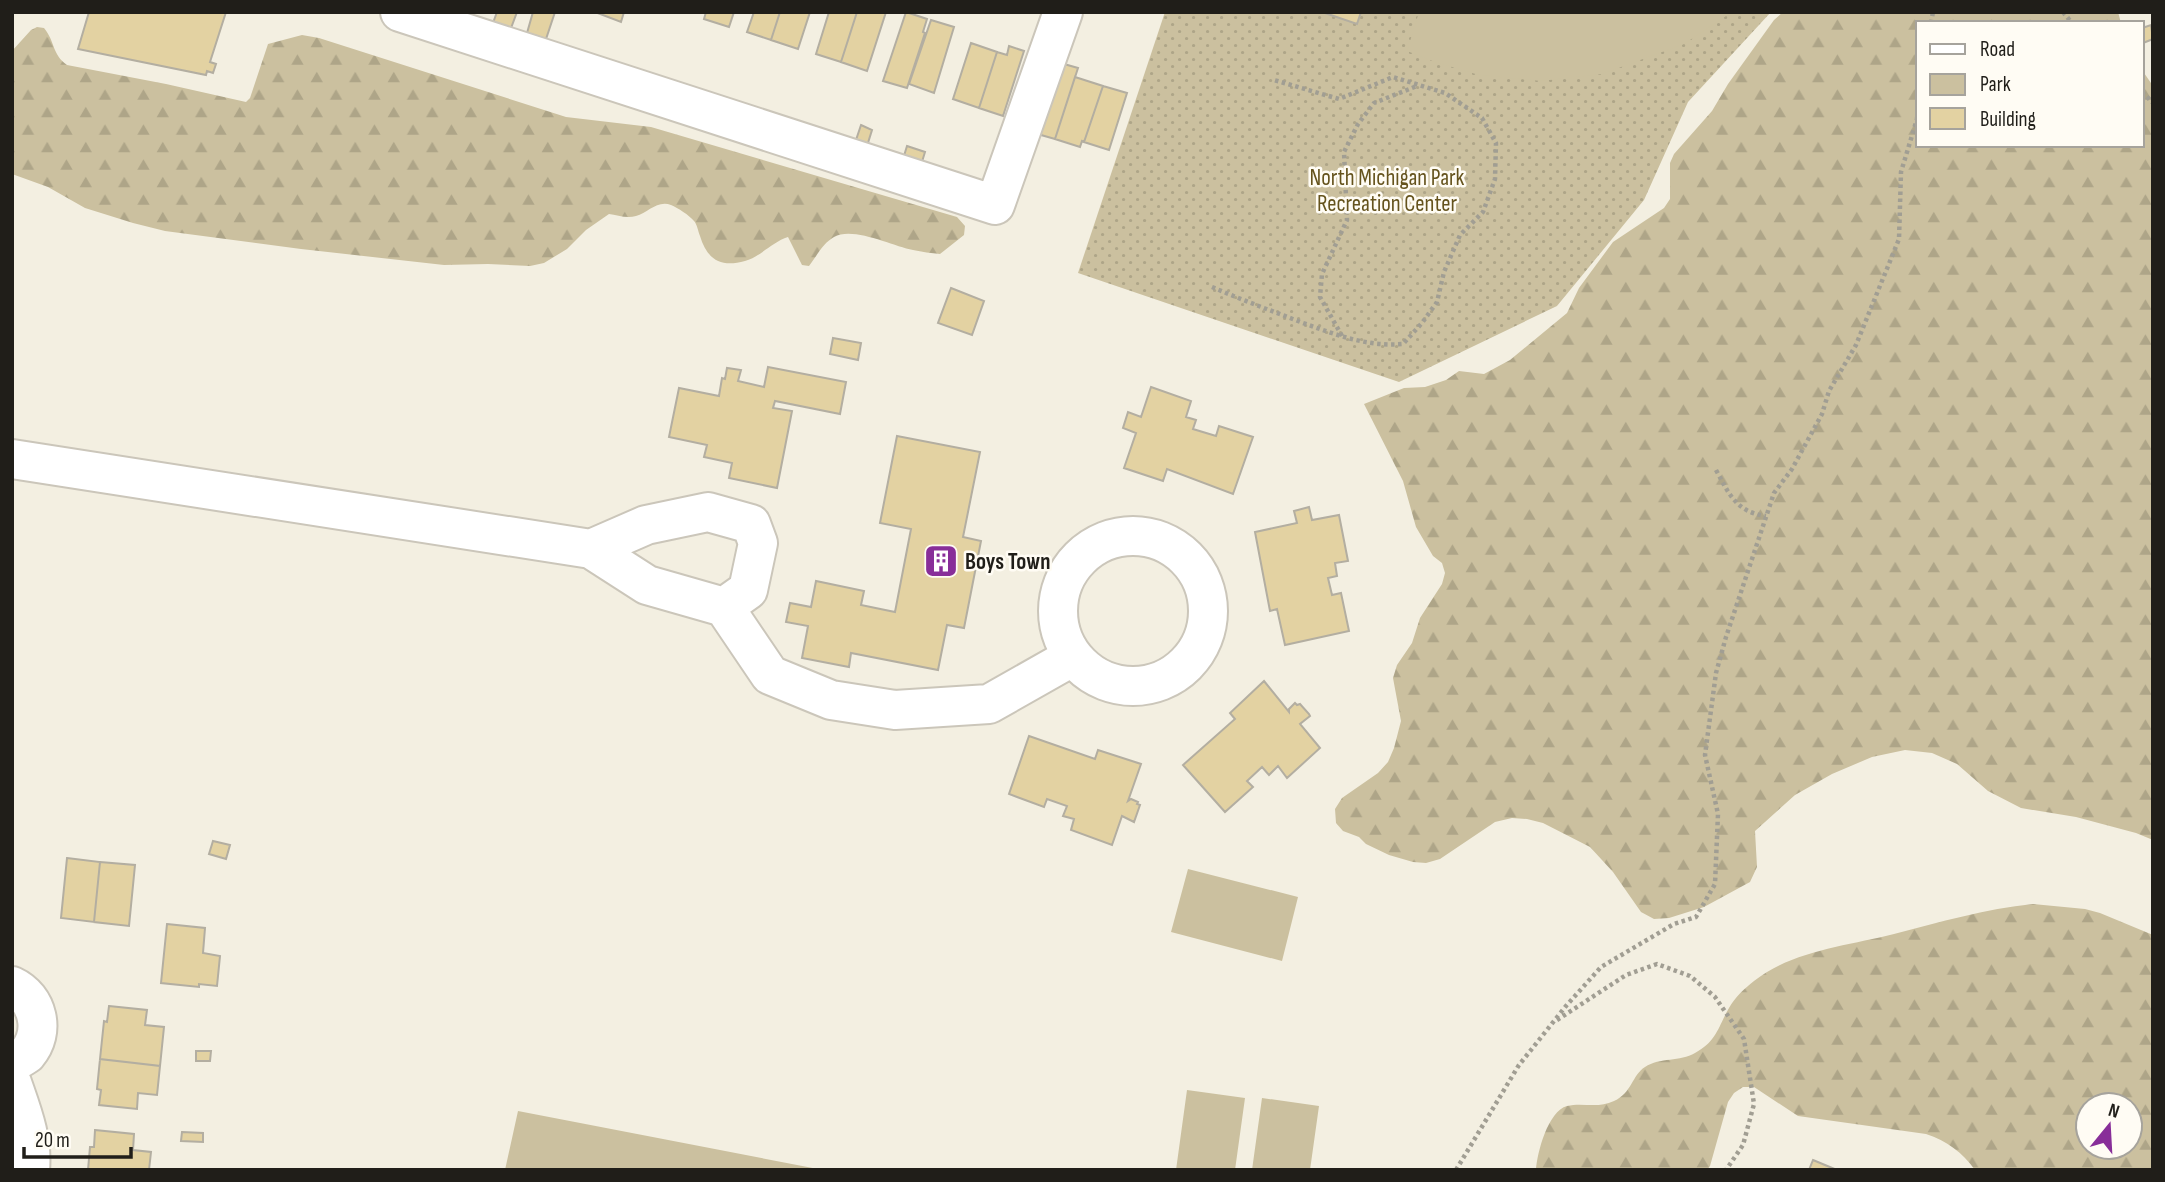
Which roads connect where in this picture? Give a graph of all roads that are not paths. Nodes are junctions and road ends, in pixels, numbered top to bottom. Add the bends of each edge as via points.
1 (400, 12) edge
2 (1063, 12) edge
3 (12, 459) edge
4 (591, 549) junction
5 (724, 607) junction
6 (1072, 657) dead end
7 (12, 986) edge
8 (12, 1063) edge
9 (12, 1083) edge
10 (30, 1170) edge

1 - 2 street via 995,205
3 - 4 street
4 - 5 street via 647,585
4 - 5 street via 646,525 708,512 751,524 758,543 748,590
5 - 6 street via 771,675 831,700 895,710 989,704
7 - 8 street via 23,991 36,1011 37,1034 26,1054
9 - 10 street via 32,1152

